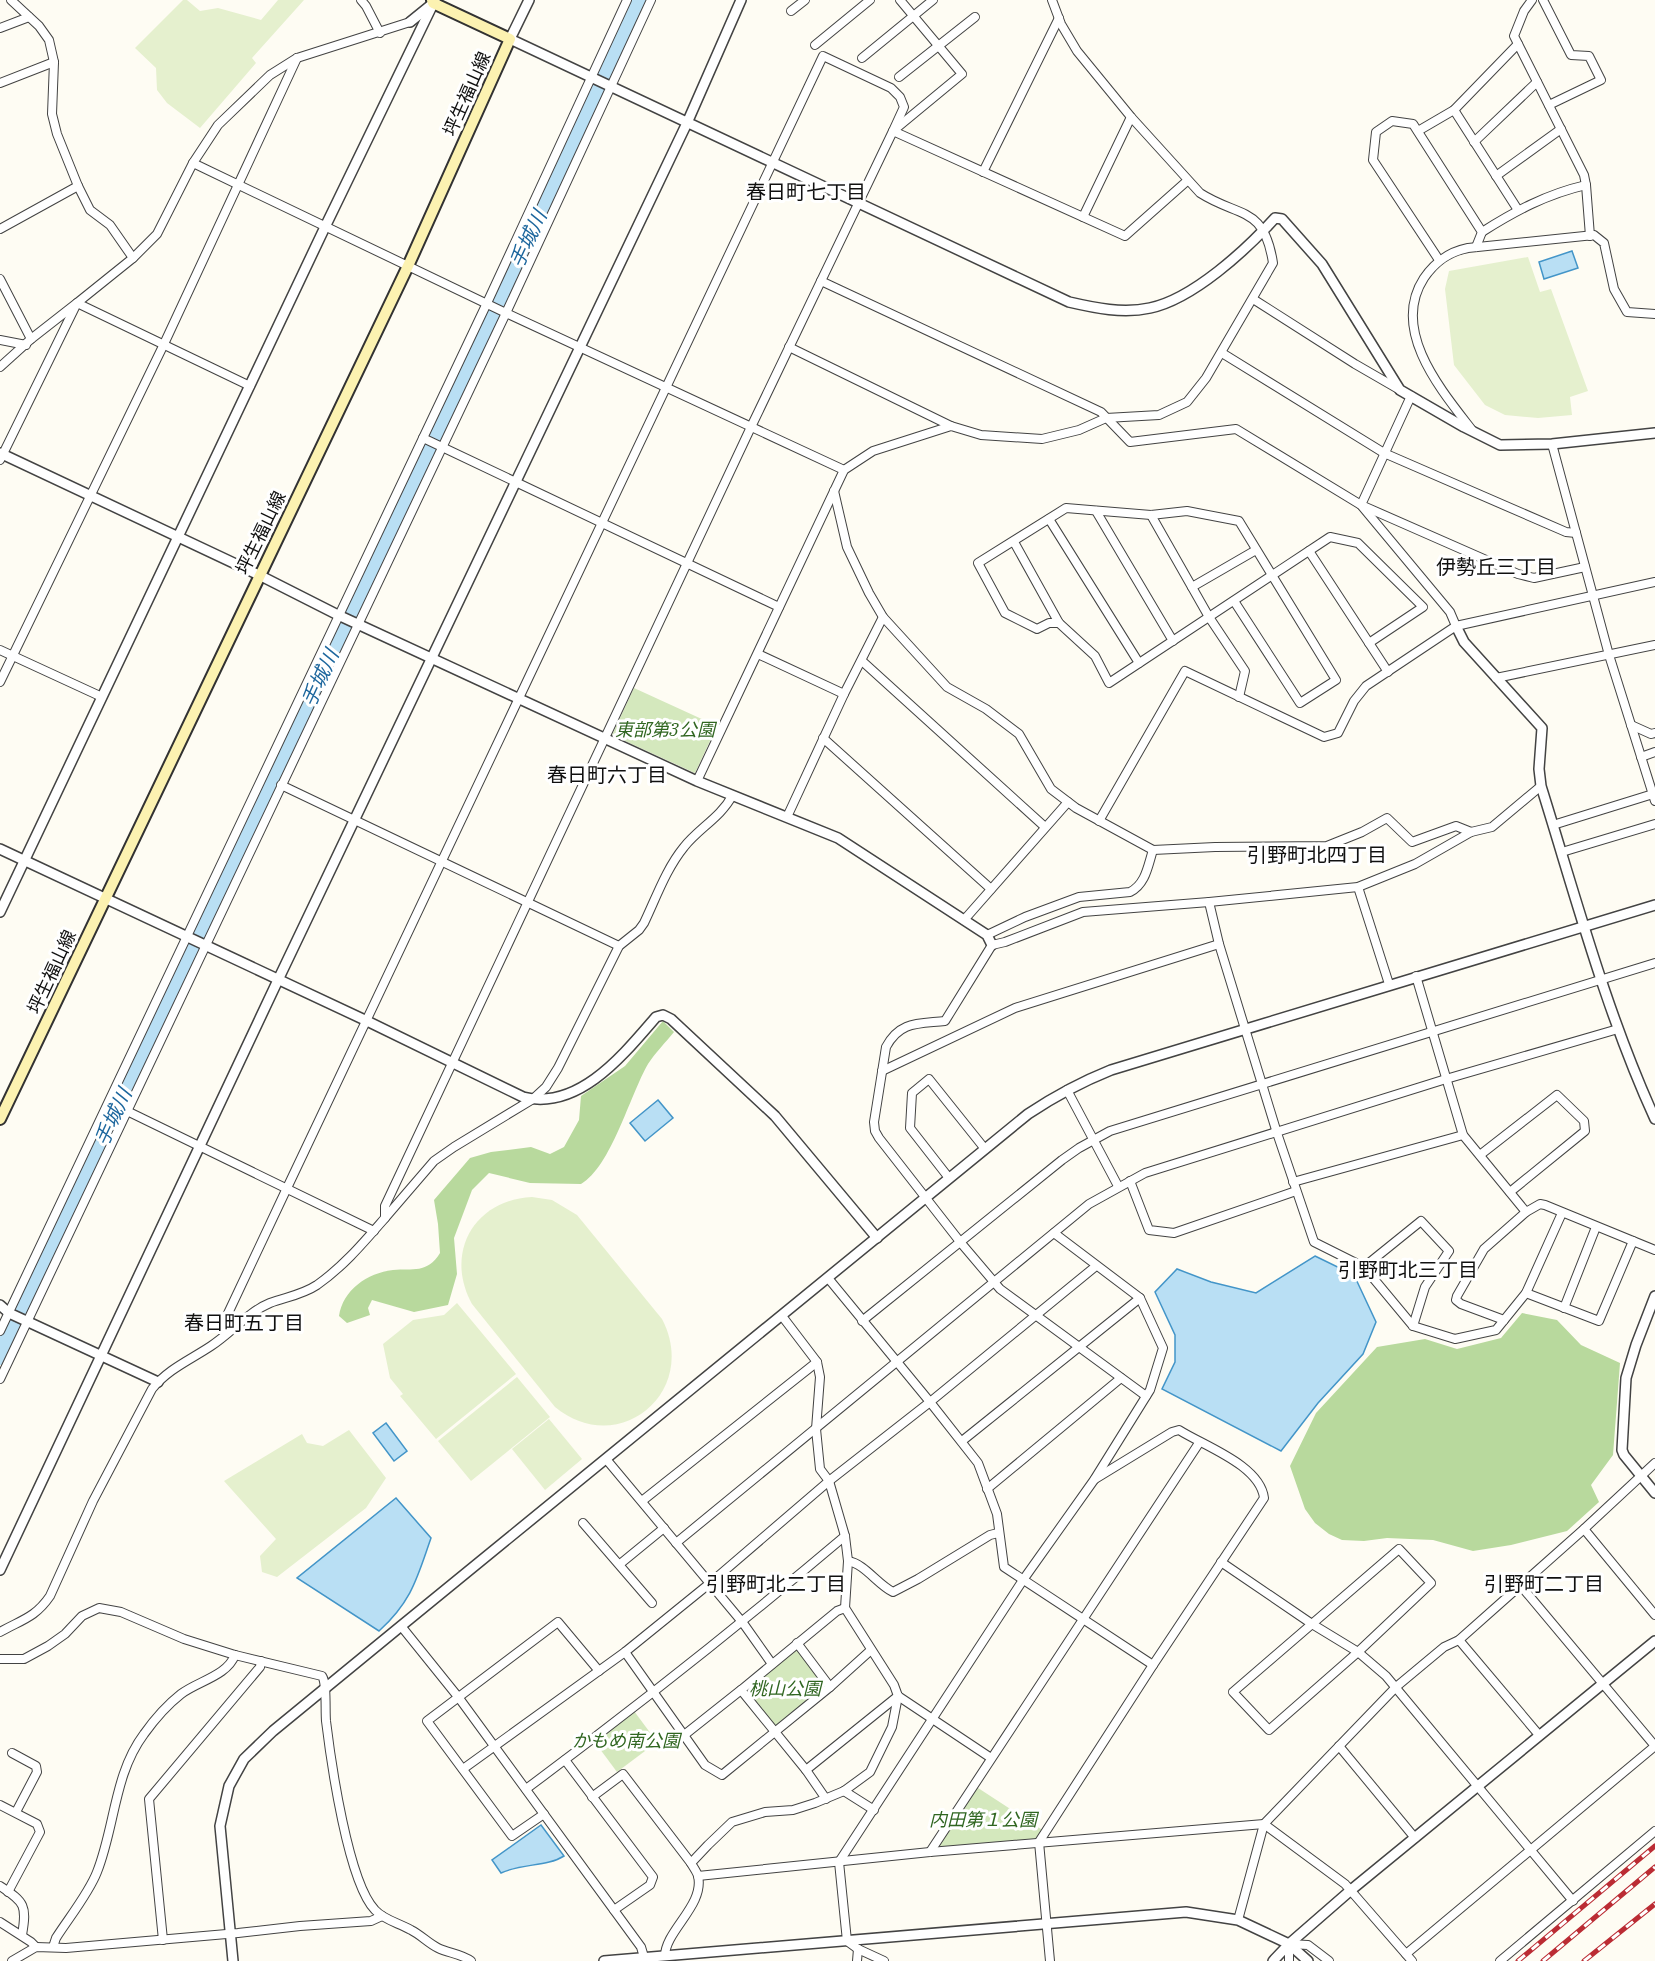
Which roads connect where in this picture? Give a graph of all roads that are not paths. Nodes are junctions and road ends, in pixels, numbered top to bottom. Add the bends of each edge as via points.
1 (11, 0) edge
2 (361, 0) edge
3 (529, 0) edge
4 (627, 0) edge
5 (651, 0) edge
6 (741, 0) edge
7 (804, 0) edge
8 (870, 0) edge
9 (900, 0) edge
10 (933, 0) edge
11 (1052, 0) edge
12 (1532, 0) edge
13 (1543, 0) edge
14 (433, 1) edge
15 (791, 11) dead end
16 (914, 16) junction
17 (29, 17) junction
18 (975, 17) dead end
19 (1059, 18) junction
20 (410, 22) joint
21 (0, 28) edge
22 (380, 33) junction
23 (510, 39) junction
24 (1518, 44) junction
25 (814, 45) dead end
26 (939, 46) junction
27 (297, 58) junction
28 (862, 58) dead end
29 (54, 62) junction
30 (899, 77) dead end
31 (592, 79) junction
32 (1537, 82) junction
33 (0, 83) edge
34 (608, 86) junction
35 (1549, 105) junction
36 (1454, 110) junction
37 (1131, 117) junction
38 (687, 123) junction
39 (1561, 129) junction
40 (893, 131) junction
41 (1418, 131) junction
42 (1474, 142) junction
43 (193, 163) junction
44 (773, 164) junction
45 (983, 172) junction
46 (1496, 176) junction
47 (1187, 181) junction
48 (237, 185) junction
49 (1586, 185) junction
50 (78, 186) junction
51 (858, 202) junction
52 (1518, 210) junction
53 (1083, 217) junction
54 (325, 227) junction
55 (0, 229) edge
56 (1263, 231) junction
57 (1482, 232) junction
58 (1590, 236) junction
59 (1476, 247) junction
60 (133, 258) junction
61 (1439, 260) junction
62 (408, 266) junction
63 (0, 279) edge
64 (821, 281) junction
65 (1253, 299) junction
66 (77, 303) junction
67 (489, 304) junction
68 (504, 311) junction
69 (1655, 314) edge
70 (0, 340) edge
71 (28, 342) junction
72 (164, 344) junction
73 (580, 347) junction
74 (789, 347) junction
75 (1222, 353) junction
76 (0, 368) edge
77 (250, 386) junction
78 (666, 386) junction
79 (1400, 390) junction
80 (1411, 396) junction
81 (1106, 418) junction
82 (951, 426) junction
83 (751, 427) junction
84 (1473, 431) junction
85 (1655, 433) edge
86 (425, 439) junction
87 (1552, 444) junction
88 (440, 446) junction
89 (1384, 453) junction
90 (1, 456) edge
91 (844, 470) junction
92 (516, 482) junction
93 (834, 489) junction
94 (90, 496) junction
95 (1360, 505) junction
96 (1096, 511) junction
97 (1151, 515) junction
98 (1048, 519) junction
99 (603, 524) junction
100 (1576, 534) junction
101 (177, 536) junction
102 (1014, 542) junction
103 (1256, 550) junction
104 (1309, 551) junction
105 (688, 564) junction
106 (1585, 567) junction
107 (259, 575) junction
108 (1272, 576) junction
109 (1655, 582) edge
110 (1192, 587) junction
111 (1593, 597) junction
112 (1234, 602) junction
113 (779, 607) junction
114 (339, 616) junction
115 (883, 617) junction
116 (1209, 617) junction
117 (356, 623) junction
118 (1059, 623) junction
119 (1456, 626) junction
120 (1173, 641) junction
121 (1369, 643) junction
122 (1655, 645) edge
123 (0, 650) edge
124 (758, 654) junction
125 (1609, 655) junction
126 (13, 656) junction
127 (431, 658) junction
128 (862, 661) junction
129 (1139, 663) junction
130 (1388, 672) junction
131 (1496, 678) junction
132 (0, 682) edge
133 (844, 694) junction
134 (102, 697) junction
135 (1239, 697) junction
136 (519, 698) junction
137 (1631, 725) junction
138 (1655, 733) edge
139 (605, 738) junction
140 (823, 738) junction
141 (1655, 752) edge
142 (1641, 757) junction
143 (697, 781) junction
144 (281, 785) junction
145 (1541, 786) junction
146 (732, 796) junction
147 (1654, 798) edge
148 (1068, 802) junction
149 (787, 817) junction
150 (354, 820) junction
151 (1099, 820) junction
152 (1655, 824) edge
153 (1553, 825) junction
154 (1045, 827) junction
155 (1471, 832) junction
156 (0, 849) edge
157 (1153, 850) junction
158 (1562, 852) junction
159 (24, 861) junction
160 (442, 861) junction
161 (1358, 887) junction
162 (991, 889) junction
163 (105, 899) junction
164 (528, 901) junction
165 (1209, 902) junction
166 (1655, 905) edge
167 (0, 912) edge
168 (964, 920) junction
169 (1584, 926) junction
170 (987, 935) junction
171 (188, 937) junction
172 (203, 944) junction
173 (1219, 944) junction
174 (992, 945) junction
175 (619, 946) junction
176 (1655, 963) edge
177 (1416, 976) junction
178 (1600, 978) junction
179 (278, 980) junction
180 (1389, 984) junction
181 (367, 1021) junction
182 (1618, 1029) junction
183 (1246, 1030) junction
184 (1432, 1031) junction
185 (452, 1061) junction
186 (882, 1071) junction
187 (1446, 1079) junction
188 (1263, 1084) junction
189 (1067, 1090) junction
190 (533, 1099) junction
191 (127, 1112) junction
192 (0, 1119) edge
193 (1655, 1119) edge
194 (1277, 1133) junction
195 (1463, 1135) junction
196 (1094, 1140) junction
197 (199, 1147) junction
198 (985, 1149) junction
199 (1480, 1155) junction
200 (949, 1178) junction
201 (1130, 1181) junction
202 (1118, 1186) junction
203 (1294, 1186) junction
204 (286, 1188) junction
205 (1510, 1192) junction
206 (926, 1198) junction
207 (1526, 1212) junction
208 (1562, 1213) junction
209 (386, 1218) junction
210 (1596, 1227) junction
211 (374, 1231) junction
212 (1054, 1233) junction
213 (877, 1238) junction
214 (1633, 1241) junction
215 (961, 1243) junction
216 (1655, 1251) edge
217 (1096, 1266) junction
218 (1364, 1267) junction
219 (828, 1278) junction
220 (994, 1283) junction
221 (1526, 1293) junction
222 (1655, 1296) edge
223 (1140, 1298) junction
224 (0, 1305) edge
225 (1564, 1308) junction
226 (10, 1313) junction
227 (782, 1316) junction
228 (1036, 1316) junction
229 (25, 1320) junction
230 (1504, 1320) junction
231 (862, 1321) junction
232 (1413, 1326) junction
233 (0, 1331) edge
234 (228, 1332) junction
235 (1078, 1347) junction
236 (102, 1355) junction
237 (816, 1362) junction
238 (897, 1362) junction
239 (1121, 1378) junction
240 (0, 1379) edge
241 (158, 1382) junction
242 (1146, 1396) junction
243 (930, 1402) junction
244 (816, 1429) junction
245 (962, 1441) junction
246 (1199, 1443) junction
247 (606, 1459) junction
248 (1655, 1463) edge
249 (1640, 1477) junction
250 (1094, 1480) junction
251 (829, 1482) junction
252 (987, 1489) junction
253 (1655, 1493) edge
254 (642, 1501) junction
255 (583, 1523) dead end
256 (664, 1528) junction
257 (1584, 1530) junction
258 (998, 1533) junction
259 (845, 1536) junction
260 (676, 1543) junction
261 (848, 1561) junction
262 (1221, 1562) junction
263 (620, 1564) junction
264 (0, 1570) edge
265 (1023, 1580) junction
266 (709, 1584) junction
267 (1521, 1586) junction
268 (652, 1603) dead end
269 (845, 1608) junction
270 (1655, 1615) edge
271 (1082, 1620) junction
272 (743, 1623) junction
273 (1312, 1624) junction
274 (401, 1626) junction
275 (0, 1632) edge
276 (1459, 1640) junction
277 (1655, 1641) edge
278 (797, 1643) junction
279 (871, 1650) junction
280 (625, 1652) junction
281 (1358, 1652) junction
282 (235, 1655) junction
283 (0, 1659) edge
284 (261, 1661) junction
285 (772, 1664) junction
286 (1153, 1665) junction
287 (599, 1671) junction
288 (1604, 1683) junction
289 (830, 1687) junction
290 (1396, 1688) junction
291 (325, 1689) junction
292 (741, 1690) junction
293 (654, 1693) junction
294 (898, 1695) junction
295 (459, 1698) junction
296 (933, 1719) junction
297 (774, 1733) junction
298 (1539, 1735) junction
299 (683, 1736) junction
300 (1339, 1746) junction
301 (1655, 1746) edge
302 (495, 1747) junction
303 (12, 1752) dead end
304 (991, 1758) junction
305 (565, 1760) junction
306 (463, 1770) junction
307 (806, 1770) junction
308 (1477, 1786) junction
309 (526, 1789) junction
310 (844, 1791) junction
311 (592, 1797) junction
312 (826, 1799) junction
313 (1, 1809) edge
314 (874, 1810) junction
315 (16, 1812) junction
316 (544, 1814) junction
317 (1264, 1824) junction
318 (1655, 1831) edge
319 (1415, 1838) junction
320 (1039, 1842) junction
321 (1530, 1851) junction
322 (930, 1852) junction
323 (839, 1862) junction
324 (691, 1863) junction
325 (698, 1876) junction
326 (0, 1886) edge
327 (1351, 1890) junction
328 (8, 1892) junction
329 (1573, 1901) junction
330 (614, 1910) junction
331 (382, 1916) junction
332 (1238, 1920) junction
333 (0, 1922) edge
334 (1047, 1924) junction
335 (230, 1933) junction
336 (22, 1935) junction
337 (163, 1940) junction
338 (847, 1941) junction
339 (1289, 1944) junction
340 (36, 1947) junction
341 (53, 1947) junction
342 (858, 1949) junction
343 (665, 1956) junction
344 (644, 1957) junction
345 (1409, 1958) edge
346 (12, 1961) edge
347 (233, 1961) edge
348 (471, 1961) edge
349 (604, 1961) edge
350 (857, 1961) edge
351 (884, 1961) edge
352 (1050, 1961) edge
353 (1274, 1961) edge
354 (1289, 1961) edge
355 (1308, 1961) edge
356 (1329, 1961) edge
357 (1500, 1961) edge

1 - 17 street
2 - 22 street
3 - 23 street
4 - 31 street
5 - 34 street
6 - 38 street
7 - 15 street
8 - 25 street
9 - 16 street
10 - 16 street
11 - 19 street
12 - 24 street via 1514,36
13 - 35 street via 1571,55 1589,56 1601,81
14 - 20 street
14 - 23 main road, 坪生福山線
14 - 54 street
16 - 26 street
16 - 28 street
17 - 21 street
17 - 29 street via 49,40
18 - 26 street
19 - 37 street via 1077,51
19 - 45 street
20 - 22 street
22 - 27 street
23 - 31 street
23 - 62 main road, 坪生福山線
24 - 32 street
24 - 36 street
26 - 30 street
26 - 40 street via 962,74
27 - 43 street via 270,75 238,104 218,125
27 - 48 street
29 - 33 street
29 - 50 street via 52,114
31 - 34 street
31 - 67 street
32 - 35 street
32 - 42 street
34 - 38 street
34 - 68 street
35 - 39 street
36 - 41 street
36 - 42 street
37 - 47 street
37 - 53 street
38 - 44 street
38 - 73 street
39 - 46 street
39 - 49 street
40 - 44 street via 904,108 900,97 891,88 823,57
40 - 45 street
40 - 51 street
41 - 57 street
41 - 61 street via 1413,124 1392,121 1376,132 1373,159
42 - 46 street
43 - 48 street
43 - 60 street via 157,234
44 - 51 street
44 - 78 street
45 - 53 street
46 - 52 street
47 - 53 street via 1125,236
47 - 56 street via 1213,201 1246,213
48 - 54 street
48 - 72 street
49 - 52 street via 1560,191
49 - 58 street
50 - 55 street
50 - 60 street via 90,210 110,225
51 - 56 street via 1069,302 1115,310 1151,308 1184,295 1213,276
51 - 64 street
52 - 57 street
54 - 62 street
54 - 77 street
56 - 65 street via 1273,263
56 - 79 street via 1275,218 1282,219 1322,264
57 - 59 street
58 - 59 street
58 - 69 street via 1604,243 1614,289 1627,312
59 - 61 street via 1457,250
60 - 66 street
61 - 84 street via 1419,286 1413,325 1426,365
62 - 67 street
62 - 107 main road, 坪生福山線
63 - 71 street
64 - 74 street
64 - 81 street via 1101,411
65 - 75 street
65 - 79 street
66 - 71 street
66 - 72 street
66 - 90 street
67 - 68 street
67 - 86 street
68 - 73 street
68 - 88 street
70 - 71 street
71 - 76 street
72 - 77 street
72 - 94 street
73 - 78 street
73 - 92 street
74 - 82 street
74 - 83 street
75 - 81 street via 1187,402 1159,415
75 - 89 street
77 - 101 street
78 - 83 street
78 - 99 street
79 - 80 street
80 - 84 street
80 - 89 street
81 - 82 street via 1042,439 981,435
81 - 95 street via 1130,442 1236,429
82 - 91 street via 873,451
83 - 91 street
83 - 105 street
84 - 87 street via 1500,445
85 - 87 street
86 - 88 street
86 - 114 street
87 - 100 street
88 - 92 street
88 - 117 street
89 - 95 street
89 - 100 street
90 - 94 street
91 - 93 street
92 - 99 street
92 - 127 street
93 - 113 street
93 - 115 street via 847,547
94 - 101 street
94 - 126 street
95 - 106 street via 1518,574 1534,578
95 - 119 street via 1450,612
96 - 97 street
96 - 98 street via 1066,508
96 - 120 street
97 - 103 street via 1186,512 1239,521
97 - 110 street
98 - 102 street
98 - 129 street
99 - 105 street
99 - 136 street
100 - 106 street
101 - 107 street
101 - 134 street
102 - 118 street
102 - 118 street via 978,563 1005,613 1037,629
103 - 108 street
103 - 110 street
104 - 108 street
104 - 121 street
104 - 121 street via 1330,537 1358,543 1423,607
105 - 113 street
105 - 139 street
106 - 111 street
107 - 114 street
107 - 163 main road, 坪生福山線
108 - 112 street
108 - 112 street via 1336,680 1300,703
109 - 111 street
110 - 116 street
111 - 119 street
111 - 125 street
112 - 116 street
113 - 124 street
114 - 117 street
114 - 171 street
115 - 128 street
115 - 148 street via 947,687 1019,734 1051,789
116 - 120 street
116 - 135 street via 1245,671
117 - 127 street
117 - 144 street
118 - 129 street via 1095,656 1108,683
119 - 130 street
119 - 131 street via 1464,642
120 - 129 street
121 - 130 street
122 - 125 street
123 - 126 street
124 - 133 street
124 - 143 street
125 - 131 street
125 - 137 street
126 - 132 street
126 - 134 street
127 - 136 street
127 - 150 street
128 - 133 street
128 - 154 street
130 - 135 street via 1366,686 1338,733 1324,737
131 - 145 street via 1542,728
133 - 140 street
134 - 159 street
135 - 151 street via 1185,671
136 - 139 street
136 - 160 street
137 - 138 street
137 - 142 street
139 - 143 street
139 - 164 street
140 - 149 street
140 - 162 street
141 - 142 street
142 - 147 street
143 - 146 street
144 - 150 street
144 - 172 street
145 - 153 street
145 - 155 street via 1492,827
146 - 149 street
146 - 175 street via 728,805 682,850 644,923
147 - 153 street
148 - 151 street
148 - 154 street
149 - 168 street via 838,838
150 - 160 street
150 - 179 street
151 - 157 street
152 - 158 street
153 - 158 street
154 - 162 street
155 - 157 street via 1456,826 1412,842 1387,818 1327,846
155 - 161 street via 1415,864
156 - 159 street
157 - 170 street via 1144,879 1131,892 1079,897
158 - 169 street
159 - 163 street
159 - 167 street
160 - 164 street
160 - 181 street
161 - 165 street
161 - 180 street
162 - 168 street
163 - 171 street
163 - 192 main road, 坪生福山線
164 - 175 street
164 - 185 street
165 - 173 street
165 - 174 street via 1083,912
166 - 169 street
168 - 170 street
169 - 177 street
169 - 178 street
170 - 174 street
171 - 172 street
171 - 226 street
172 - 179 street
172 - 191 street
173 - 183 street
173 - 186 street via 1015,1008
174 - 186 street via 945,1020 914,1024 897,1031 886,1047
175 - 190 street via 558,1068
176 - 178 street
177 - 180 street
177 - 184 street
178 - 182 street
178 - 184 street
179 - 181 street
179 - 197 street
180 - 183 street
181 - 185 street
181 - 204 street
182 - 187 street
182 - 193 street
183 - 188 street
183 - 189 street via 1112,1070
184 - 187 street
184 - 188 street
185 - 190 street
185 - 209 street via 385,1206
186 - 206 street via 875,1131
187 - 194 street
187 - 195 street
188 - 194 street
188 - 196 street via 1130,1124
189 - 196 street
189 - 198 street via 1028,1114
190 - 209 street via 434,1161
190 - 213 street via 545,1099 586,1085 622,1055 656,1017 663,1015 775,1116
191 - 197 street
191 - 229 street
194 - 201 street
194 - 203 street
195 - 199 street
195 - 203 street
196 - 202 street
196 - 215 street via 1062,1160
197 - 204 street
197 - 236 street
198 - 200 street
198 - 200 street via 929,1079 912,1093 910,1128
199 - 205 street
199 - 205 street via 1557,1095 1584,1121 1585,1131
200 - 206 street
201 - 202 street
201 - 203 street via 1149,1230 1174,1233
202 - 212 street
203 - 218 street via 1314,1242
204 - 211 street
204 - 234 street via 223,1324
205 - 207 street
206 - 213 street
206 - 215 street
207 - 208 street via 1540,1204
207 - 230 street via 1484,1249 1456,1300
208 - 210 street
208 - 221 street
209 - 211 street
210 - 214 street
210 - 225 street
211 - 234 street via 316,1286 270,1304
212 - 217 street
212 - 220 street
213 - 219 street
214 - 216 street
214 - 225 street via 1599,1321
215 - 220 street
215 - 231 street
217 - 223 street
217 - 228 street
218 - 232 street
218 - 232 street via 1422,1221 1449,1251 1425,1287
219 - 227 street
219 - 231 street
220 - 228 street
220 - 238 street
221 - 225 street
221 - 230 street
222 - 249 street via 1625,1388 1622,1450
223 - 235 street
223 - 242 street via 1163,1348
224 - 226 street
226 - 229 street
226 - 233 street
227 - 237 street
227 - 247 street
228 - 235 street
228 - 243 street
229 - 236 street
229 - 240 street
230 - 232 street via 1496,1330 1455,1339
231 - 238 street
234 - 241 street
235 - 239 street
235 - 245 street
236 - 241 street
236 - 264 street
237 - 244 street via 820,1377
237 - 254 street
238 - 243 street
238 - 244 street
239 - 242 street
239 - 252 street
241 - 275 street via 93,1501 50,1596 41,1609
242 - 250 street
243 - 245 street
243 - 251 street
244 - 251 street via 820,1469
244 - 260 street
245 - 252 street via 978,1463
246 - 250 street via 1179,1430 1172,1432
246 - 262 street via 1240,1464 1263,1490 1264,1498
246 - 271 street
247 - 254 street
247 - 274 street
248 - 249 street
249 - 253 street
249 - 257 street
250 - 265 street
251 - 259 street
251 - 266 street
252 - 258 street via 997,1514
254 - 256 street
255 - 263 street
256 - 260 street
256 - 263 street
257 - 267 street
257 - 270 street
258 - 261 street via 893,1592 855,1562
258 - 265 street via 1004,1567
259 - 261 street
259 - 272 street
260 - 266 street
261 - 269 street
262 - 273 street
262 - 286 street
263 - 268 street
265 - 271 street
265 - 296 street
266 - 272 street
266 - 280 street
267 - 276 street
267 - 288 street
269 - 278 street
269 - 279 street
271 - 286 street
271 - 304 street
272 - 285 street
272 - 293 street
273 - 281 street
273 - 281 street via 1399,1549 1431,1583
273 - 281 street via 1233,1692 1269,1730
274 - 291 street
274 - 295 street
276 - 290 street via 1444,1647
276 - 298 street
277 - 288 street
278 - 285 street
278 - 289 street
279 - 289 street
279 - 294 street
280 - 287 street
280 - 293 street
281 - 290 street
282 - 283 street via 184,1639 121,1612 99,1608 24,1659
282 - 284 street
282 - 341 street via 229,1665 169,1704 133,1750 96,1875
284 - 291 street via 322,1676
284 - 337 street via 260,1667 149,1799
285 - 292 street
286 - 320 street
287 - 295 street via 558,1622
287 - 302 street
288 - 298 street
288 - 301 street
289 - 297 street
290 - 300 street
290 - 308 street
291 - 331 street via 329,1748 351,1853 368,1900
291 - 335 street via 244,1759 229,1786 220,1826
292 - 297 street
292 - 299 street
293 - 299 street
293 - 305 street
294 - 296 street
294 - 307 street
294 - 310 street via 892,1727 870,1773
295 - 302 street
295 - 306 street via 427,1721
296 - 304 street
296 - 314 street
297 - 299 street via 722,1775 705,1766
297 - 307 street
298 - 308 street
300 - 317 street
300 - 319 street
301 - 321 street
302 - 306 street
302 - 309 street
303 - 315 street via 36,1766 37,1772
304 - 322 street
305 - 309 street
305 - 311 street
306 - 316 street via 512,1836
307 - 312 street
308 - 319 street
308 - 321 street
309 - 316 street
310 - 312 street
310 - 314 street
311 - 324 street via 623,1774
311 - 330 street via 653,1877 650,1885
312 - 324 street via 732,1822
313 - 315 street
314 - 323 street
315 - 328 street via 37,1824 40,1832
316 - 330 street
317 - 320 street
317 - 327 street
317 - 332 street
318 - 329 street
319 - 327 street
320 - 322 street
320 - 334 street
321 - 329 street
321 - 345 street
322 - 323 street
323 - 325 street
323 - 338 street
324 - 325 street
325 - 343 street via 687,1915 665,1947
326 - 328 street
327 - 339 street
327 - 345 street
328 - 336 street via 21,1902 24,1910
329 - 357 street
330 - 344 street
331 - 335 street via 371,1921
331 - 348 street via 411,1929 438,1948
332 - 334 street via 1186,1912
332 - 339 street
333 - 336 street
334 - 338 street
334 - 352 street
335 - 337 street
335 - 347 street
336 - 340 street
337 - 341 street
338 - 342 street
338 - 343 street
339 - 353 street
339 - 354 street
339 - 355 street
339 - 356 street via 1308,1945
340 - 341 street
340 - 346 street
342 - 350 street
342 - 351 street
343 - 344 street
344 - 349 street

